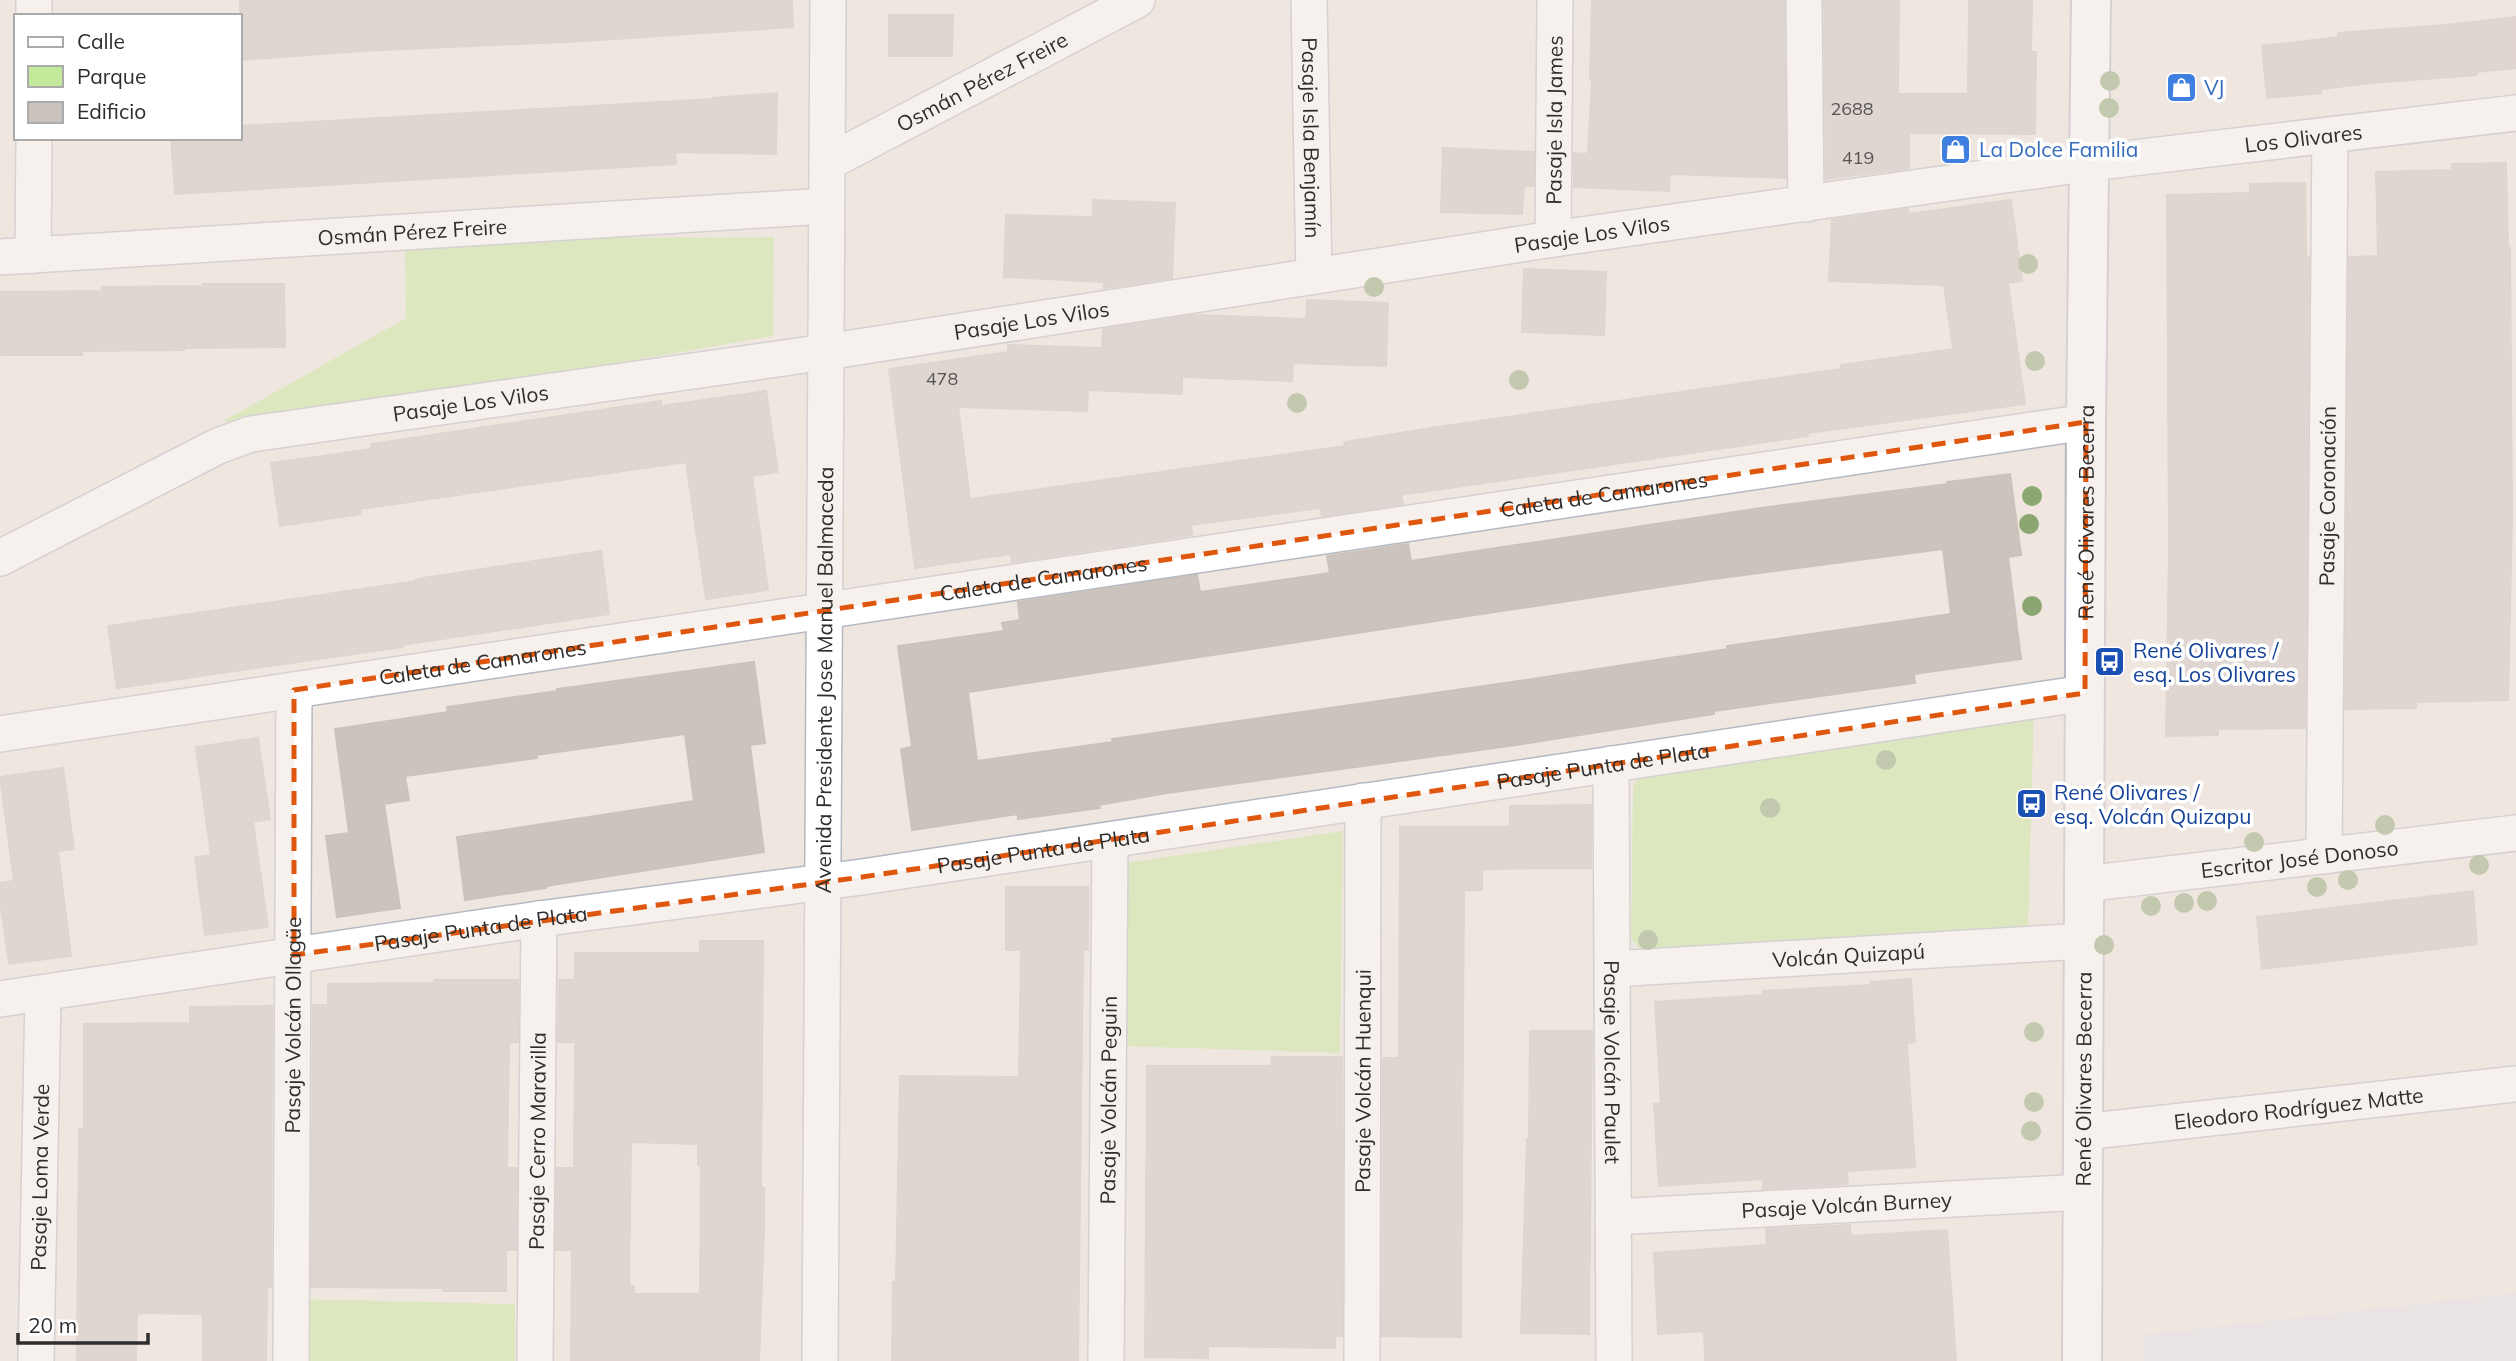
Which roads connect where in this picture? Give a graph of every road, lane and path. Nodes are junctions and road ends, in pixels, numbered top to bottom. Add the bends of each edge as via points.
1 (828, 0) edge
2 (1137, 0) edge
3 (1309, 0) edge
4 (1555, 0) edge
5 (1804, 0) edge
6 (2091, 0) edge
7 (2516, 113) edge
8 (2330, 136) junction
9 (34, 140) edge
10 (827, 163) junction
11 (2090, 163) junction
12 (1806, 204) junction
13 (826, 206) junction
14 (1553, 239) junction
15 (17, 256) edge
16 (1314, 276) junction
17 (826, 352) junction
18 (2086, 422) junction
19 (0, 558) edge
20 (823, 612) junction
21 (294, 690) junction
22 (2085, 693) junction
23 (0, 734) edge
24 (1611, 764) junction
25 (1363, 801) junction
26 (2516, 833) edge
27 (1110, 839) junction
28 (2324, 856) junction
29 (822, 883) junction
30 (2084, 884) junction
31 (539, 919) junction
32 (2084, 941) junction
33 (294, 955) junction
34 (1613, 969) junction
35 (43, 993) junction
36 (0, 999) edge
37 (2516, 1084) edge
38 (2083, 1132) junction
39 (2083, 1192) junction
40 (1613, 1217) junction
41 (36, 1361) edge
42 (291, 1361) edge
43 (535, 1361) edge
44 (820, 1361) edge
45 (1106, 1361) edge
46 (1362, 1361) edge
47 (1614, 1361) edge
48 (2082, 1361) edge

1 - 10 street, Avenida Presidente Jose Manuel Balmaceda
2 - 10 street, Osmán Pérez Freire
3 - 16 street, Pasaje Isla Benjamín
4 - 14 street, Pasaje Isla James
5 - 12 street
6 - 11 street, René Olivares Becerra
7 - 8 street, Los Olivares
8 - 11 street, Los Olivares
8 - 28 street, Pasaje Coronación
9 - 15 street
10 - 13 street, Avenida Presidente Jose Manuel Balmaceda
11 - 12 street, Pasaje Los Vilos
11 - 18 street, René Olivares Becerra
12 - 14 street, Pasaje Los Vilos
13 - 15 street, Osmán Pérez Freire
13 - 17 street, Avenida Presidente Jose Manuel Balmaceda
14 - 16 street, Pasaje Los Vilos
16 - 17 street, Pasaje Los Vilos
17 - 19 street, Pasaje Los Vilos via 251,434 218,446
17 - 20 street, Avenida Presidente Jose Manuel Balmaceda
18 - 20 street, Caleta de Camarones
18 - 22 street, René Olivares Becerra
20 - 21 street, Caleta de Camarones
20 - 29 street, Avenida Presidente Jose Manuel Balmaceda
21 - 23 street, Caleta de Camarones
21 - 33 street, Pasaje Volcán Ollagüe
22 - 24 street, Pasaje Punta de Plata
22 - 30 street, René Olivares Becerra
24 - 25 street, Pasaje Punta de Plata
24 - 34 street, Pasaje Volcán Paulet
25 - 27 street, Pasaje Punta de Plata
25 - 46 street, Pasaje Volcán Huenqui
26 - 28 street, Escritor José Donoso
27 - 29 street, Pasaje Punta de Plata
27 - 45 street, Pasaje Volcán Peguin
28 - 30 street, Escritor José Donoso
29 - 31 street, Pasaje Punta de Plata
29 - 44 street, Avenida Presidente Jose Manuel Balmaceda
30 - 32 street, René Olivares Becerra
31 - 33 street, Pasaje Punta de Plata
31 - 43 street, Pasaje Cerro Maravilla
32 - 34 street, Volcán Quizapú
32 - 38 street, René Olivares Becerra
33 - 35 street, Pasaje Punta de Plata
33 - 42 street, Pasaje Volcán Ollagüe
34 - 40 street, Pasaje Volcán Paulet
35 - 36 street, Pasaje Punta de Plata
35 - 41 street, Pasaje Loma Verde
37 - 38 street, Eleodoro Rodríguez Matte
38 - 39 street, René Olivares Becerra
39 - 40 street, Pasaje Volcán Burney
39 - 48 street, René Olivares Becerra
40 - 47 street, Pasaje Volcán Paulet

